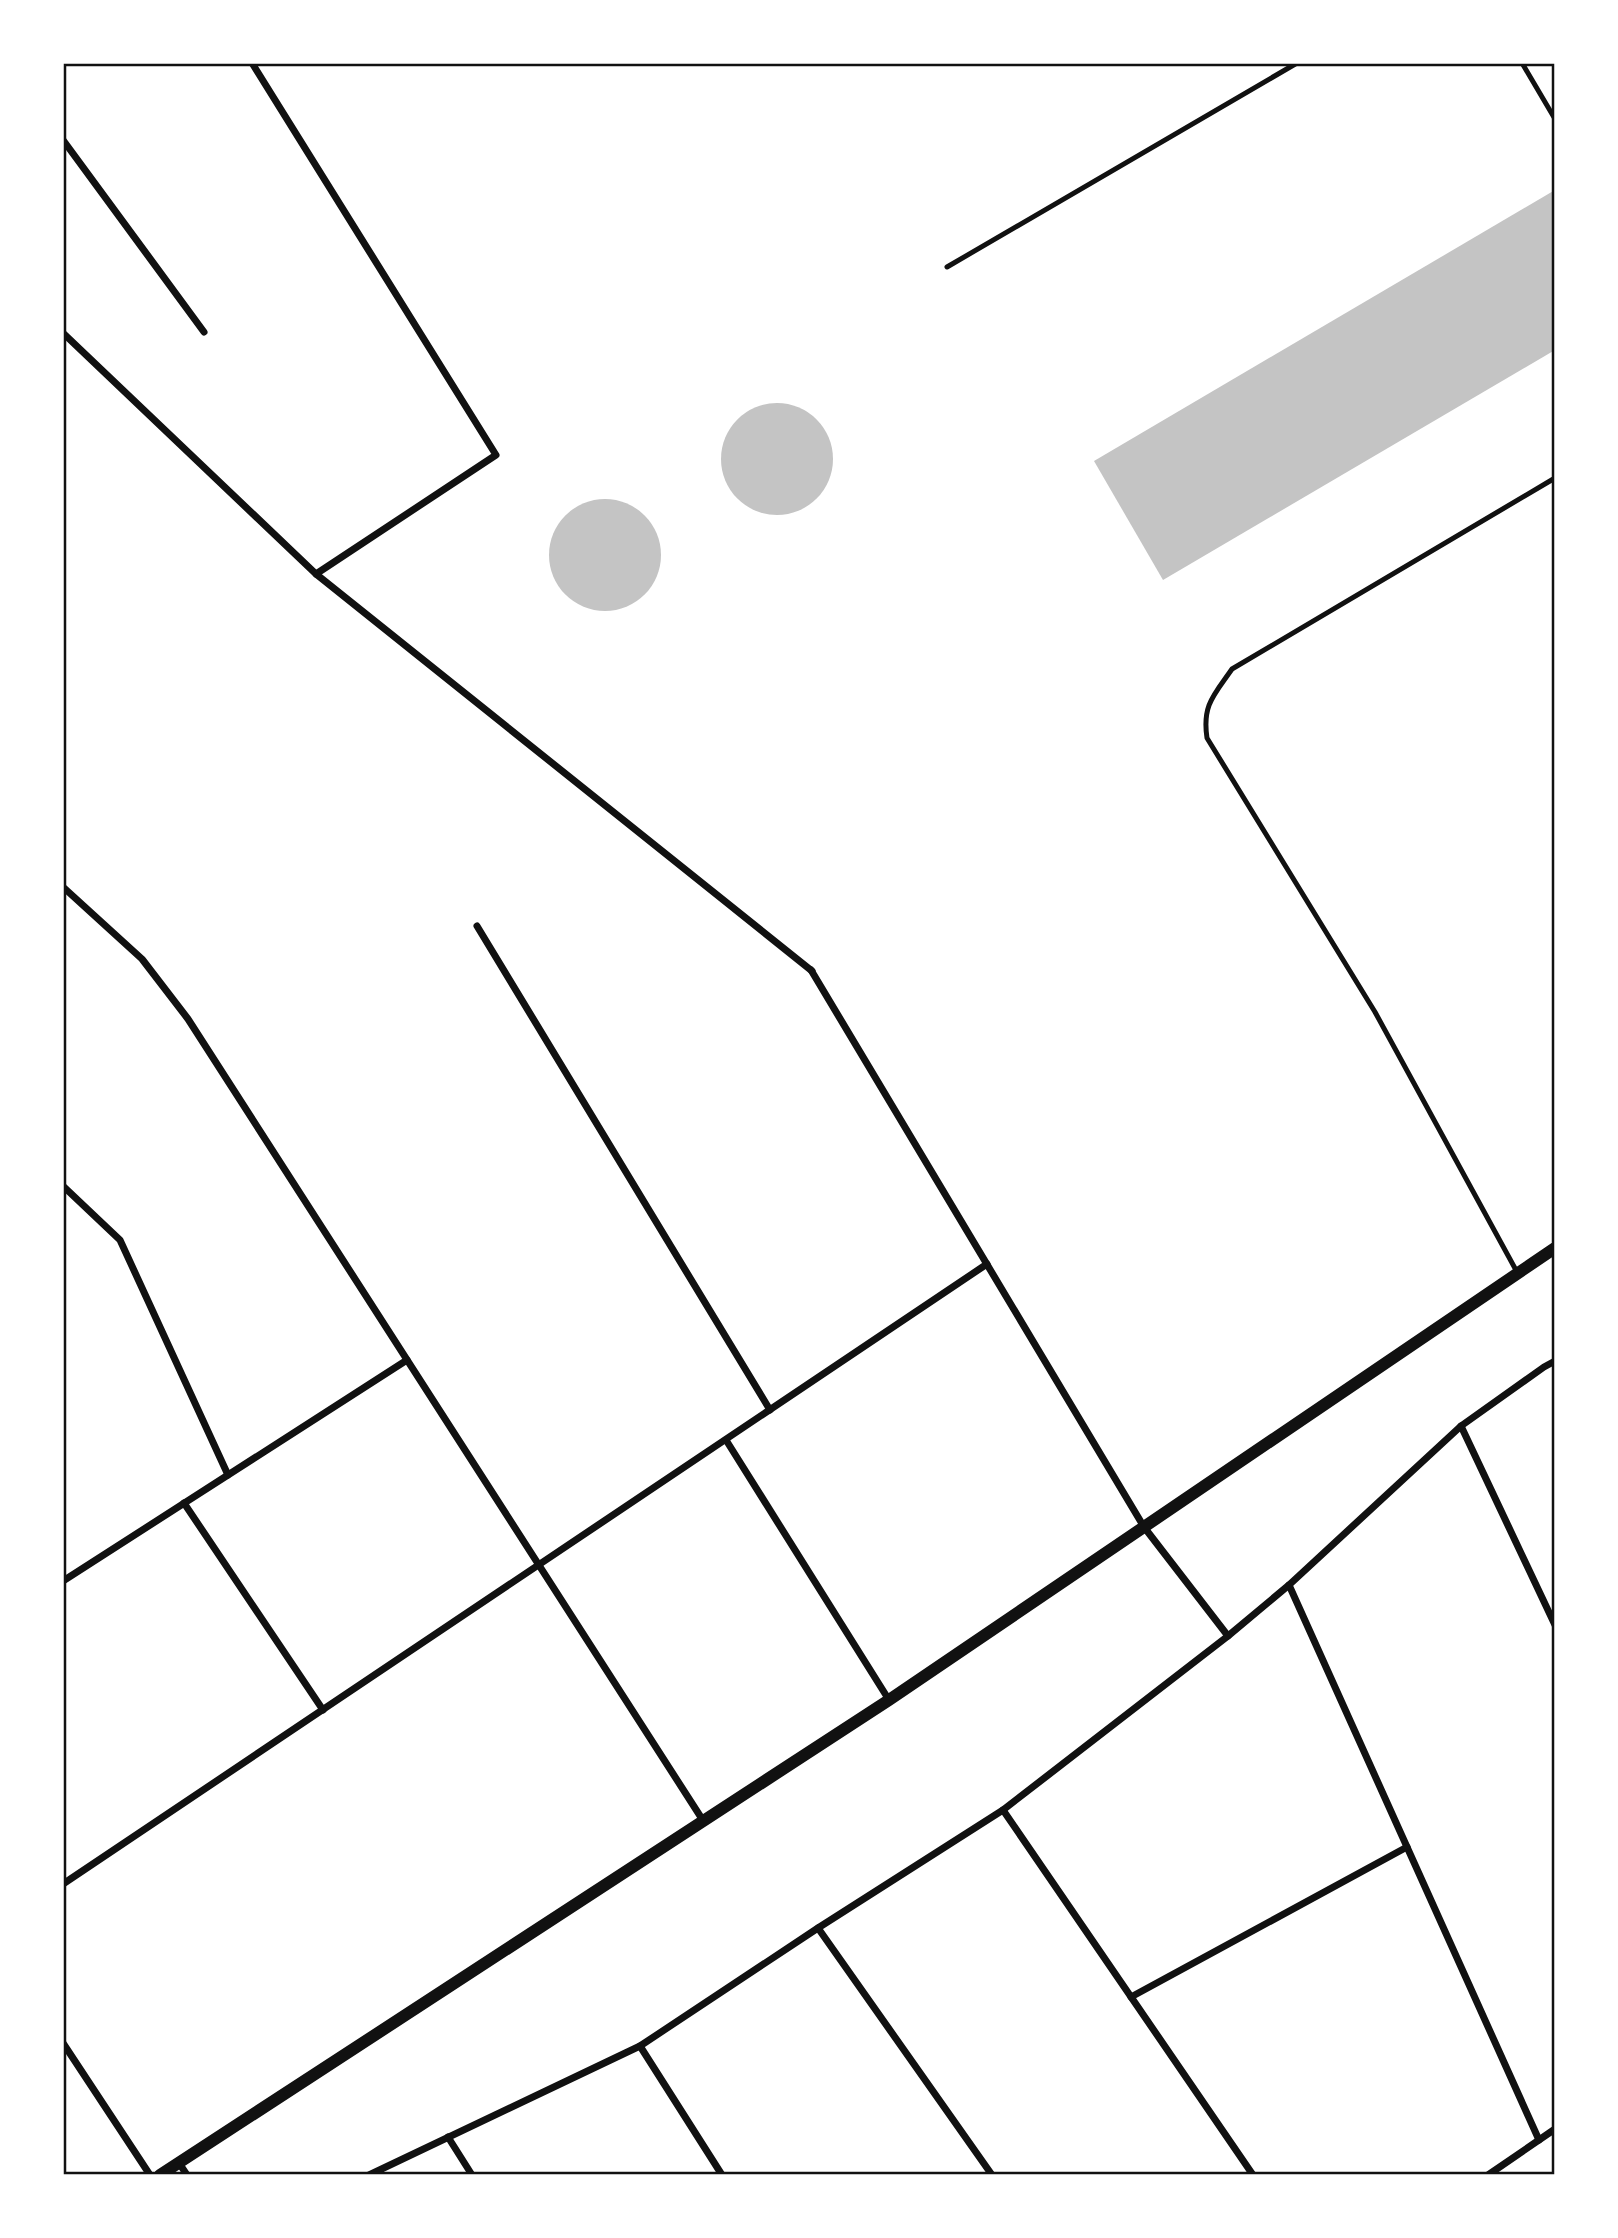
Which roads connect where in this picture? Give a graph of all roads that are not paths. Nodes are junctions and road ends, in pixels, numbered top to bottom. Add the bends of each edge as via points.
1 (252, 63) edge
2 (1297, 63) edge
3 (1522, 63) edge
4 (1555, 119) edge
5 (63, 140) edge
6 (947, 267) dead end
7 (204, 332) dead end
8 (63, 333) edge
9 (1555, 478) edge
10 (316, 574) junction
11 (63, 887) edge
12 (477, 926) dead end
13 (807, 963) dead end
14 (812, 971) junction
15 (63, 1186) edge
16 (1555, 1248) edge
17 (987, 1264) junction
18 (1517, 1272) junction
19 (407, 1360) junction
20 (1555, 1361) edge
21 (770, 1410) junction
22 (1461, 1426) junction
23 (726, 1440) junction
24 (228, 1475) junction
25 (184, 1503) junction
26 (1144, 1527) junction
27 (539, 1565) junction
28 (63, 1581) edge
29 (1289, 1585) junction
30 (1555, 1625) edge
31 (1228, 1636) junction
32 (889, 1700) junction
33 (323, 1710) junction
34 (1003, 1810) junction
35 (704, 1822) junction
36 (1407, 1847) junction
37 (63, 1884) edge
38 (818, 1928) junction
39 (1131, 1997) junction
40 (63, 2043) edge
41 (640, 2046) junction
42 (1555, 2129) edge
43 (448, 2137) junction
44 (1539, 2140) junction
45 (179, 2163) junction
46 (150, 2175) edge
47 (160, 2175) edge
48 (187, 2175) edge
49 (369, 2175) edge
50 (472, 2175) edge
51 (722, 2175) edge
52 (992, 2175) edge
53 (1253, 2175) edge
54 (1488, 2175) edge

1 - 10 street via 496,455
2 - 6 lane
3 - 4 lane
5 - 7 street
8 - 10 street
9 - 18 lane via 1232,669 1210,701 1204,721 1207,738 1374,1012
10 - 14 street
11 - 19 street via 142,959 188,1019
12 - 21 street
13 - 14 street
14 - 17 street
15 - 24 street via 120,1240
16 - 18 street
17 - 21 street
17 - 26 street
18 - 26 street
19 - 24 street
19 - 27 street
20 - 22 street
21 - 23 street
22 - 29 street
22 - 30 street
23 - 27 street
23 - 32 street
24 - 25 street
25 - 28 street
25 - 33 street
26 - 31 street
26 - 32 street
27 - 33 street
27 - 35 street
29 - 31 street
29 - 36 street
31 - 34 street
32 - 35 street
33 - 37 street
34 - 38 street
34 - 39 street
35 - 45 street
36 - 39 street
36 - 44 street
38 - 41 street
38 - 52 street
39 - 53 street
40 - 46 street
41 - 43 street
41 - 51 street
42 - 44 street
43 - 49 street
43 - 50 street
44 - 54 street
45 - 47 street
45 - 48 street

